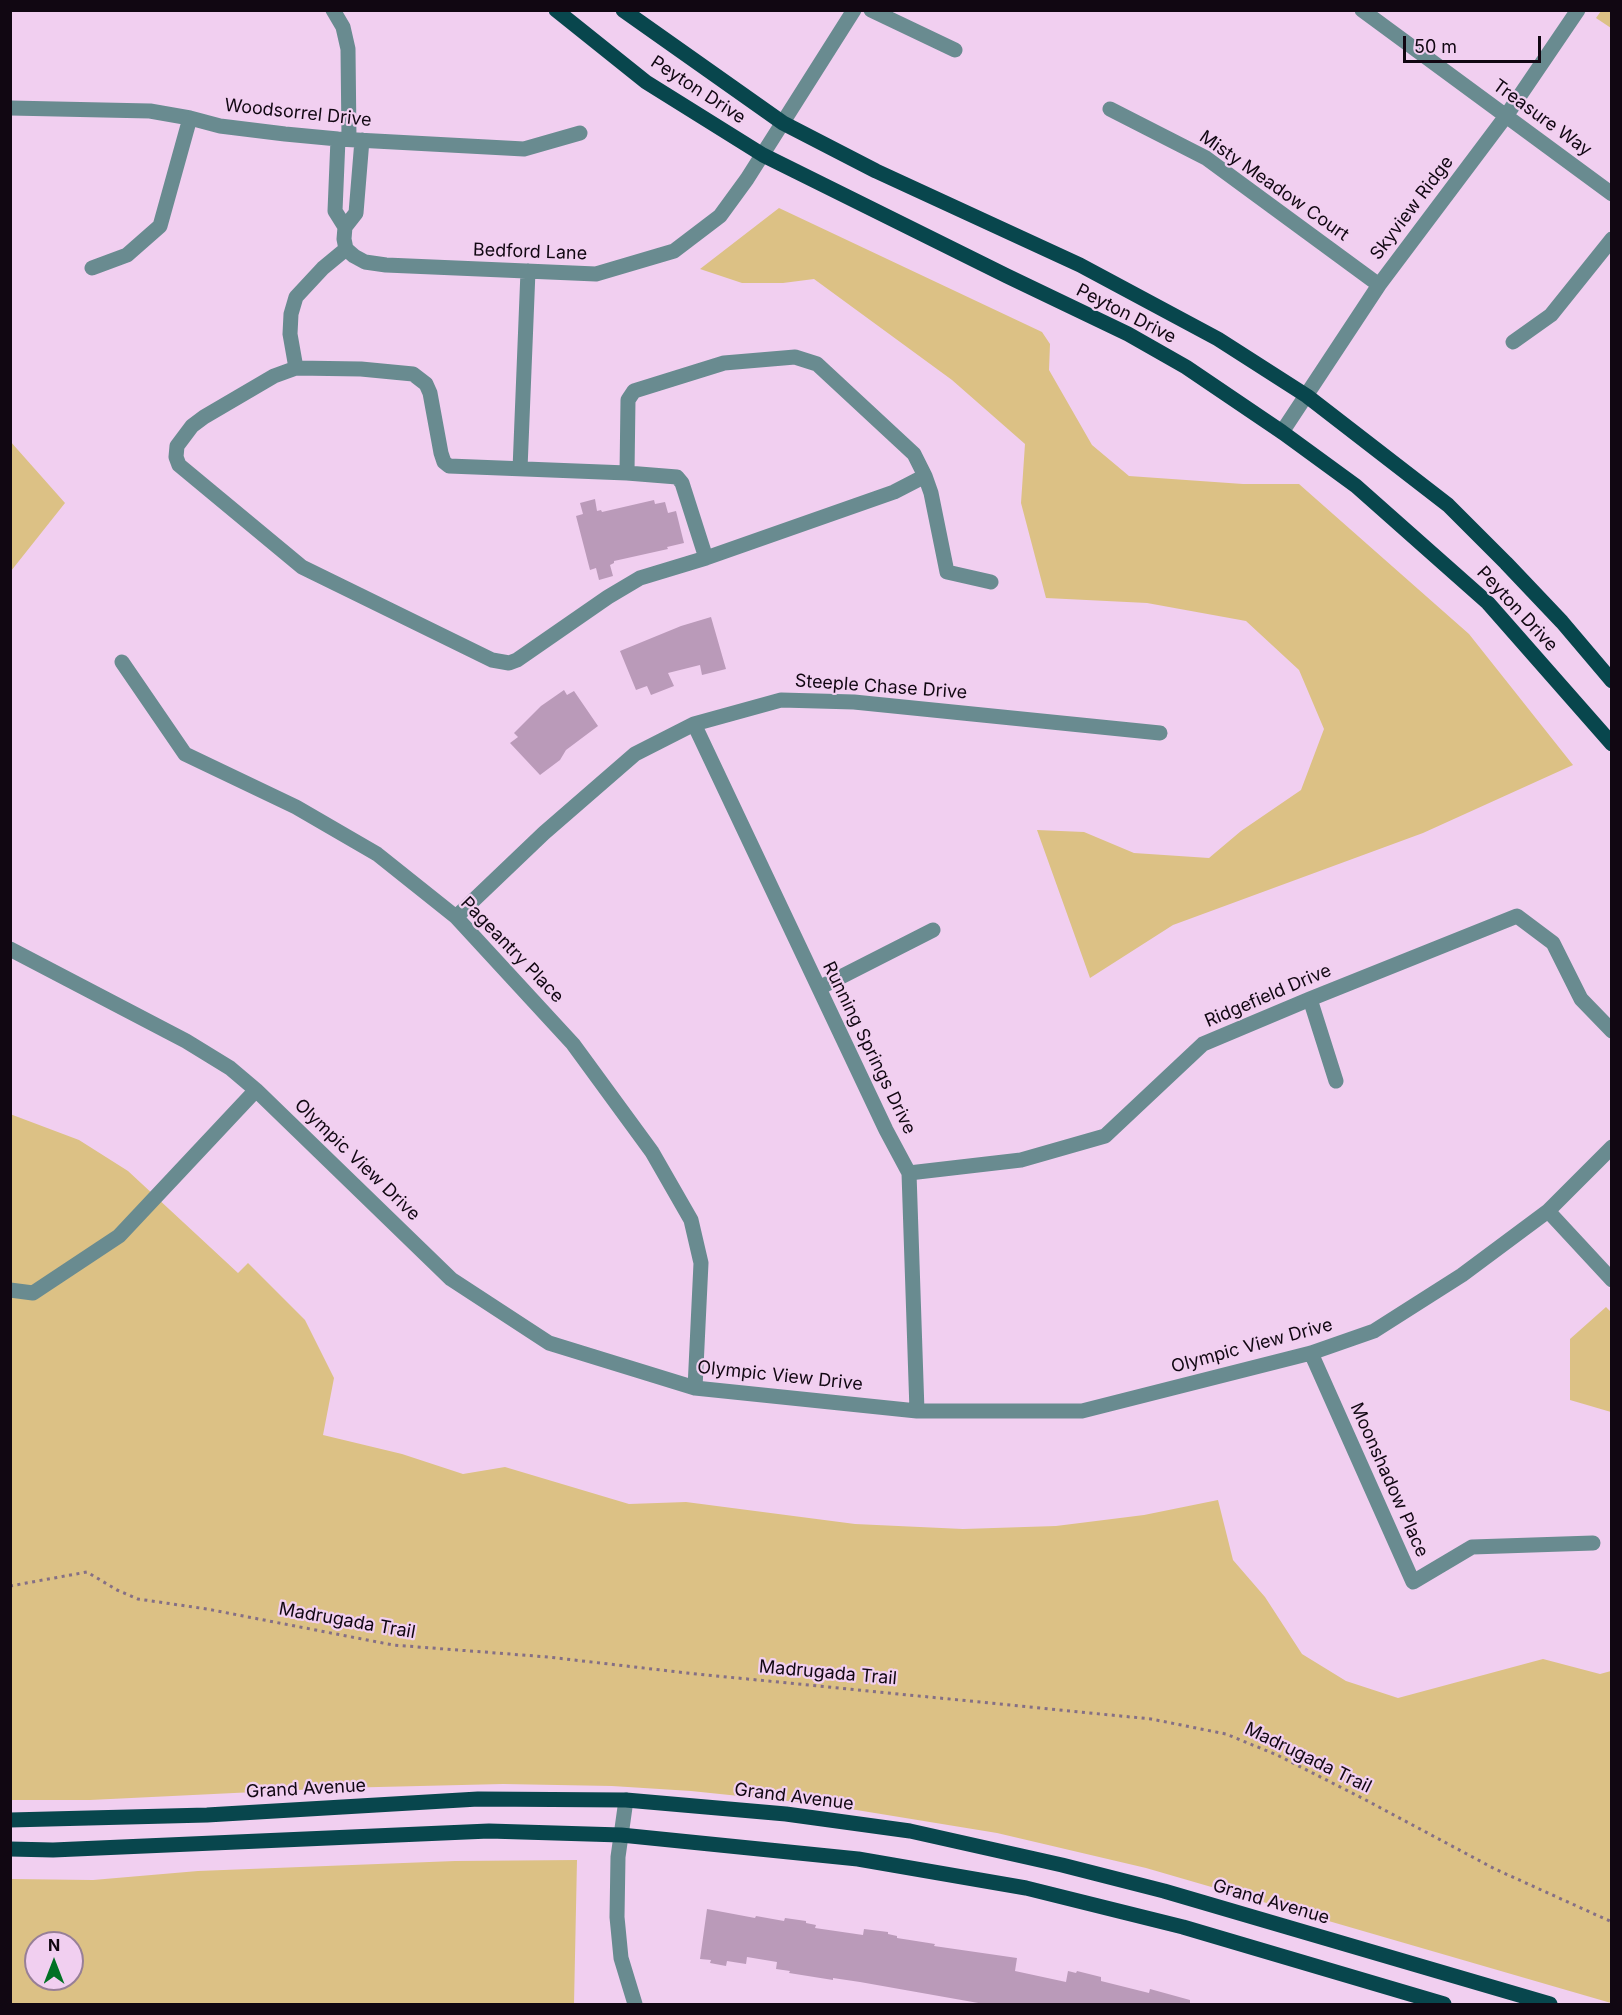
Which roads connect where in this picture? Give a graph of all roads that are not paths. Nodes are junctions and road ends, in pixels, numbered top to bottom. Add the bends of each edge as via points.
1 (333, 10) edge
2 (556, 10) edge
3 (854, 10) edge
4 (870, 10) edge
5 (1362, 10) edge
6 (1578, 10) edge
7 (625, 11) edge
8 (955, 50) dead end
9 (10, 108) edge
10 (1110, 109) dead end
11 (1506, 116) junction
12 (190, 118) junction
13 (783, 123) junction
14 (580, 133) dead end
15 (350, 140) junction
16 (763, 154) junction
17 (1611, 194) edge
18 (345, 227) junction
19 (1611, 239) edge
20 (346, 249) junction
21 (92, 268) dead end
22 (528, 271) junction
23 (1379, 285) junction
24 (1512, 342) dead end
25 (296, 369) junction
26 (1308, 396) junction
27 (1282, 432) junction
28 (520, 470) junction
29 (627, 472) junction
30 (925, 476) junction
31 (706, 558) junction
32 (991, 582) dead end
33 (122, 662) dead end
34 (1611, 681) edge
35 (694, 724) junction
36 (1160, 733) dead end
37 (1611, 744) edge
38 (456, 917) junction
39 (933, 930) dead end
40 (10, 949) edge
41 (819, 988) junction
42 (1310, 999) junction
43 (1611, 1031) edge
44 (1336, 1081) dead end
45 (256, 1090) junction
46 (1611, 1147) edge
47 (909, 1173) junction
48 (1548, 1211) junction
49 (1611, 1280) edge
50 (10, 1290) edge
51 (1311, 1353) junction
52 (695, 1388) junction
53 (917, 1411) junction
54 (1593, 1543) dead end
55 (626, 1800) junction
56 (10, 1820) edge
57 (621, 1835) junction
58 (10, 1849) edge
59 (635, 2004) edge
60 (1444, 2004) edge
61 (1550, 2004) edge

1 - 15 street via 343,27 348,49
2 - 16 main road, Peyton Drive via 646,82
3 - 13 street, Bedford Lane
4 - 8 street
5 - 11 street, Treasure Way
6 - 11 street, Skyview Ridge
7 - 13 main road, Peyton Drive
9 - 12 street, Woodsorrel Drive via 150,111
10 - 23 street, Misty Meadow Court via 1206,158
11 - 17 street, Treasure Way
11 - 23 street, Skyview Ridge
12 - 15 street, Woodsorrel Drive via 220,126
12 - 21 street via 160,226 127,255
13 - 16 street, Bedford Lane
13 - 26 main road, Peyton Drive via 876,171 1080,265 1218,339
14 - 15 street, Woodsorrel Drive via 524,149
15 - 18 street via 356,213
15 - 18 street via 334,211
16 - 22 street, Bedford Lane via 720,216 674,251 596,274
16 - 27 main road, Peyton Drive via 1128,334 1186,367
18 - 20 street
19 - 24 street via 1551,315
20 - 22 street, Bedford Lane via 365,262 386,265
20 - 25 street via 296,297 290,333
22 - 28 street
23 - 26 street, Skyview Ridge
25 - 28 street via 413,374 426,384 430,393 444,462 449,466
25 - 31 street via 274,376 192,426 177,446 179,465 302,567 492,660 517,660 640,578
26 - 27 street, Skyview Ridge
26 - 34 main road, Peyton Drive via 1448,505 1562,622
27 - 37 main road, Peyton Drive via 1356,486 1488,603
28 - 29 street
29 - 30 street via 628,400 634,391 724,363 795,357 817,364 914,454
29 - 31 street via 677,477
30 - 31 street via 894,492
30 - 32 street via 932,493 946,572
33 - 38 street, Pageantry Place via 185,754 296,807 377,854
35 - 36 street, Steeple Chase Drive via 791,700 854,702
35 - 38 street, Steeple Chase Drive via 635,754
35 - 41 street, Running Springs Drive
38 - 52 street, Pageantry Place via 573,1044 652,1152 691,1220 701,1263
39 - 41 street
40 - 45 street, Olympic View Drive via 186,1041 230,1068
41 - 47 street, Running Springs Drive
42 - 43 street, Ridgefield Drive via 1517,916 1553,943 1581,999
42 - 44 street
42 - 47 street, Ridgefield Drive via 1203,1044 1105,1136 1021,1160
45 - 50 street via 118,1236 33,1293
45 - 52 street, Olympic View Drive via 451,1279 549,1343
46 - 48 street, Olympic View Drive
47 - 53 street, Running Springs Drive
48 - 49 street
48 - 51 street, Olympic View Drive via 1462,1275 1374,1331
51 - 53 street, Olympic View Drive via 1082,1412
51 - 54 street, Moonshadow Place via 1413,1582 1472,1547
52 - 53 street, Olympic View Drive
55 - 56 main road, Grand Avenue via 478,1798 207,1815
55 - 57 street
55 - 61 main road, Grand Avenue via 786,1814 910,1831 1164,1891
57 - 58 main road via 489,1831
57 - 59 street via 618,1939
57 - 60 main road via 858,1859 1026,1888 1183,1928

